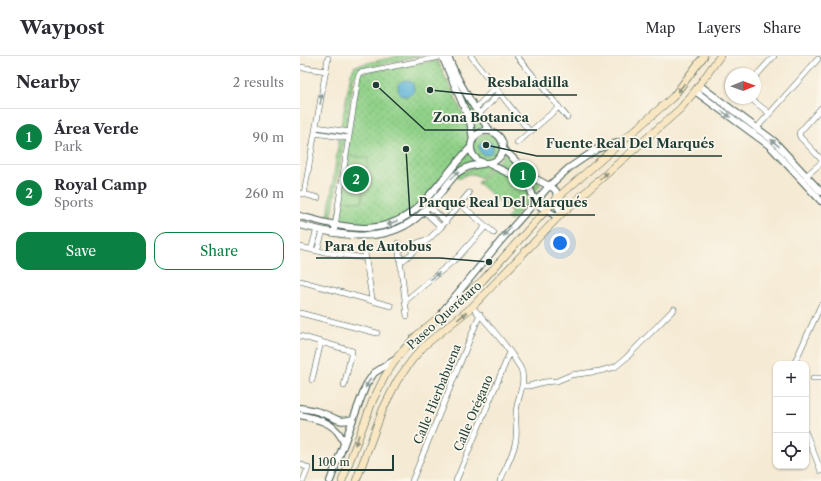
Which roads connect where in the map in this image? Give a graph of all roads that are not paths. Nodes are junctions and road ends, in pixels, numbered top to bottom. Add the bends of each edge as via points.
1 (445, 56) edge
2 (479, 56) edge
3 (517, 56) edge
4 (704, 56) edge
5 (720, 56) edge
6 (774, 56) edge
7 (472, 57) edge
8 (328, 58) dead end
9 (818, 59) dead end
10 (300, 67) edge
11 (761, 70) edge
12 (326, 71) junction
13 (495, 88) junction
14 (697, 88) junction
15 (499, 94) junction
16 (758, 104) edge
17 (559, 107) junction
18 (821, 108) edge
19 (477, 111) junction
20 (769, 113) junction
21 (567, 117) dead end
22 (316, 127) junction
23 (756, 129) junction
24 (490, 131) junction
25 (350, 132) junction
26 (530, 132) junction
27 (315, 134) junction
28 (348, 138) junction
29 (473, 140) junction
30 (624, 141) junction
31 (517, 143) dead end
32 (470, 148) junction
33 (503, 149) junction
34 (786, 157) junction
35 (821, 159) edge
36 (821, 163) edge
37 (486, 164) junction
38 (807, 176) junction
39 (550, 185) junction
40 (821, 192) edge
41 (469, 193) dead end
42 (302, 194) edge
43 (318, 198) dead end
44 (557, 198) junction
45 (534, 201) junction
46 (821, 201) edge
47 (460, 204) junction
48 (429, 206) junction
49 (546, 209) junction
50 (424, 211) junction
51 (560, 215) junction
52 (300, 216) edge
53 (446, 222) junction
54 (300, 225) edge
55 (336, 225) junction
56 (486, 226) junction
57 (441, 227) junction
58 (320, 230) junction
59 (334, 233) junction
60 (494, 233) dead end
61 (430, 238) junction
62 (398, 243) dead end
63 (300, 247) edge
64 (364, 247) dead end
65 (311, 250) junction
66 (399, 250) junction
67 (317, 251) junction
68 (366, 258) junction
69 (400, 263) junction
70 (300, 280) edge
71 (372, 300) junction
72 (405, 301) junction
73 (821, 305) edge
74 (391, 306) dead end
75 (472, 307) junction
76 (674, 309) dead end
77 (300, 313) edge
78 (480, 314) junction
79 (407, 316) dead end
80 (437, 319) junction
81 (377, 333) dead end
82 (300, 336) edge
83 (321, 342) junction
84 (510, 352) junction
85 (397, 359) junction
86 (795, 361) edge
87 (813, 378) dead end
88 (821, 378) edge
89 (312, 380) dead end
90 (344, 386) dead end
91 (522, 386) junction
92 (300, 408) edge
93 (300, 415) edge
94 (353, 419) junction
95 (809, 439) edge
96 (344, 443) junction
97 (818, 456) edge
98 (300, 464) edge
99 (821, 471) edge
100 (303, 481) edge
101 (330, 481) edge
102 (342, 481) edge
103 (356, 481) edge
104 (412, 481) edge
105 (456, 481) edge
106 (500, 481) edge

1 - 19 street
1 - 25 street via 360,73
1 - 29 street via 470,122
2 - 7 street
3 - 17 street
4 -> 30 main road, Paseo Querétaro via 673,97
5 - 14 main road, Paseo Querétaro
6 - 11 street
7 - 13 street
8 - 12 street
9 - 20 street
10 - 12 street
22 -> 12 street
13 - 15 street
13 - 19 street
14 - 23 street
14 -> 34 street
51 -> 14 main road, Paseo Querétaro via 680,109
15 - 19 street
15 - 26 street
16 - 20 street
17 - 21 street
17 - 26 street
18 - 35 street via 799,133
19 - 24 street
20 - 23 street
22 - 25 street
22 - 27 street
34 -> 23 street via 774,141
24 - 29 street via 477,134
24 - 33 street via 502,141
25 - 28 street
26 - 31 street
27 - 28 street
27 - 42 street
28 - 55 street
29 - 32 street
30 - 39 street via 597,149
30 - 44 main road, Paseo Querétaro
32 - 37 street via 477,161
32 -> 55 street via 419,206 399,220 388,225 365,229
33 - 37 street via 498,159
33 - 39 street via 534,178
34 - 38 street
34 - 46 street
36 - 38 street
37 - 45 street via 523,180 530,186
48 -> 37 street via 461,170 467,166
38 - 40 street
39 - 44 street via 556,191
39 - 45 street
41 - 47 street
42 - 43 street
44 - 49 main road, Paseo Querétaro
44 - 51 street
45 - 49 street
45 -> 80 street
47 - 53 street
47 - 56 street
48 - 50 street
48 - 53 street
49 - 51 street
49 - 80 main road, Paseo Querétaro via 483,280
50 - 57 street
50 - 59 street via 406,225 393,231 356,236
51 - 75 main road, Paseo Querétaro
52 - 55 street
53 - 57 street
54 - 58 street
55 - 59 street
56 - 60 street
72 -> 56 street via 458,257
57 - 61 street
58 - 59 street
58 - 65 street
58 - 67 street
61 - 66 street
61 - 69 street
62 - 66 street
63 - 65 street
64 - 68 street
65 - 67 street
66 - 69 street
67 - 68 street
68 - 71 street
69 - 72 street
70 - 71 street
71 - 74 street
72 - 79 street
73 - 86 street
75 - 78 street
103 -> 75 main road, Paseo Querétaro via 383,409 397,381 425,345
76 - 91 street via 615,367
77 - 81 street
78 - 84 street
78 - 104 street, Calle Hierbabuena
80 - 85 main road, Paseo Querétaro via 417,335
82 - 83 street
83 - 89 street
83 - 90 street via 352,351
84 - 91 street via 521,369
84 - 105 street, Calle Orégano
85 -> 94 street via 374,373 366,385
85 -> 102 main road, Paseo Querétaro via 373,400
87 - 88 street
91 - 106 street via 516,414 516,443
92 - 94 street via 324,413 338,421
93 - 96 street via 318,418 331,425 341,435
94 - 96 street
95 - 97 street
96 - 101 street
97 - 99 street
98 - 100 street via 308,468

